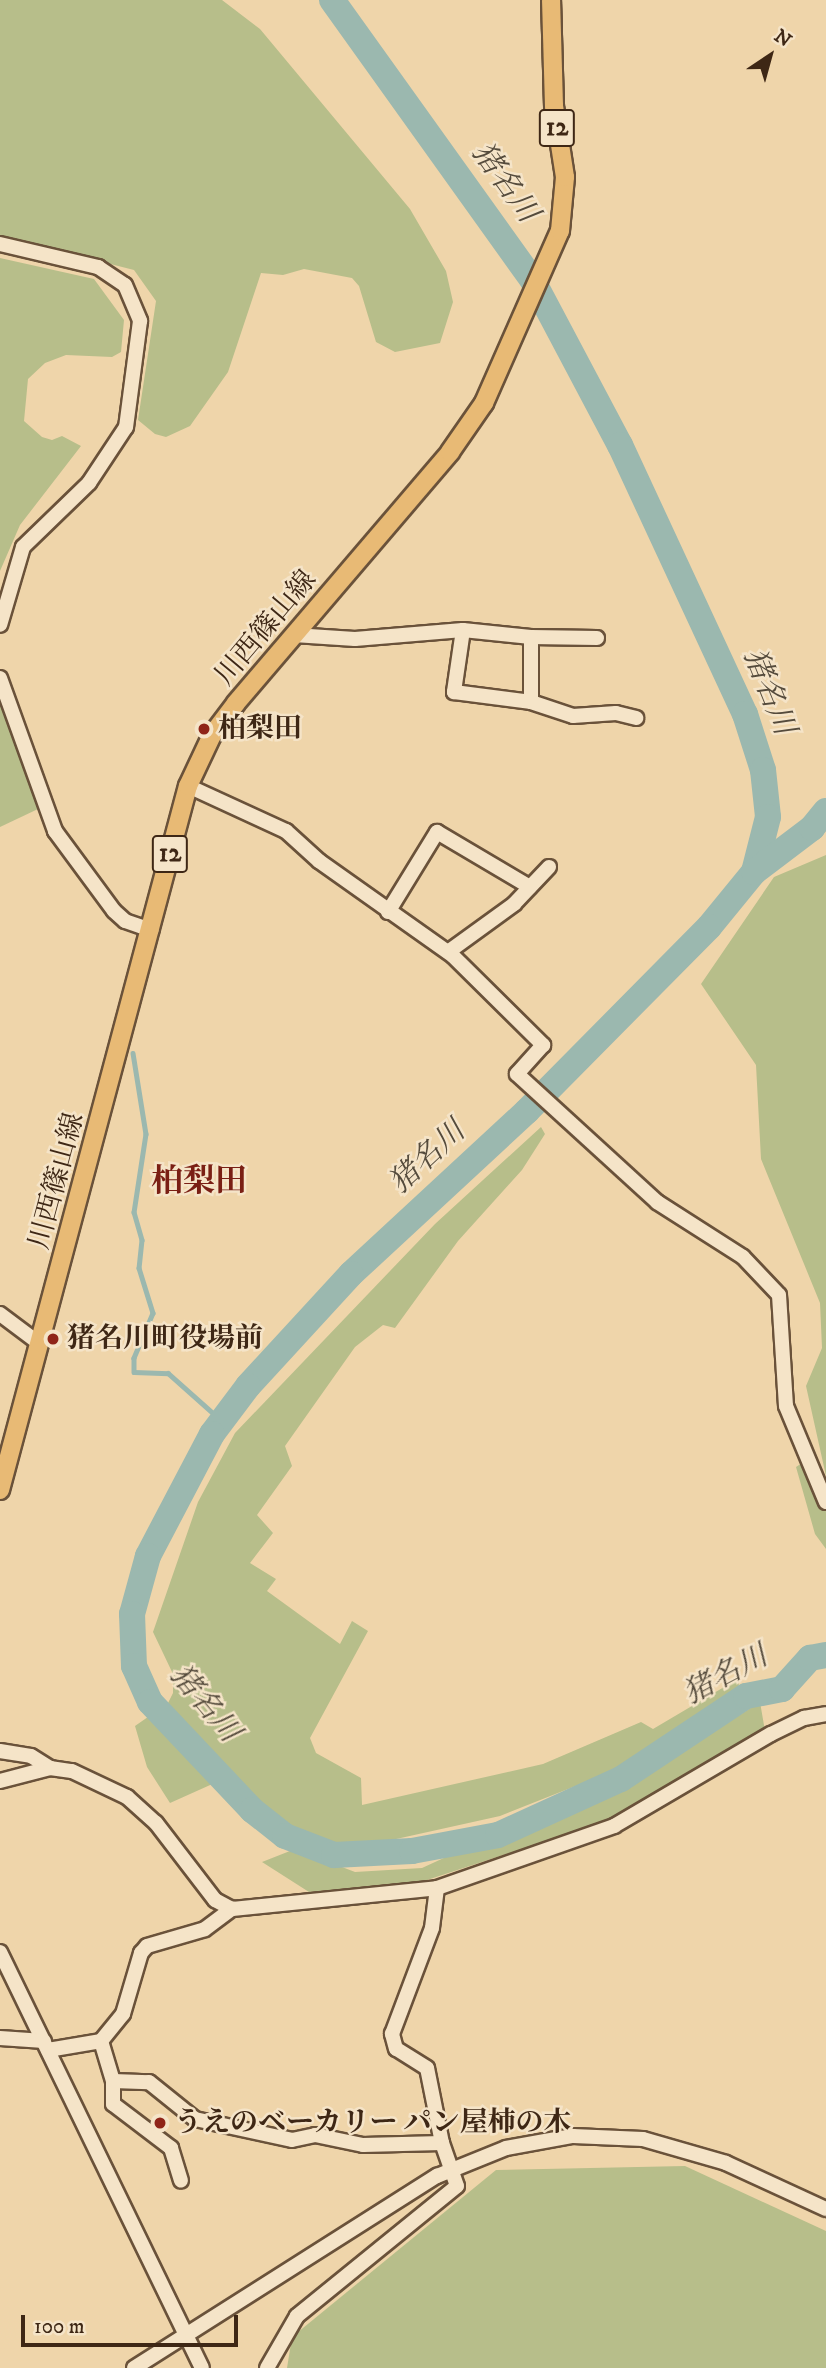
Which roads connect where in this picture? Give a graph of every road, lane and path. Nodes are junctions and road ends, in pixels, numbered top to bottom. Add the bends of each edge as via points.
1 (551, 0) edge
2 (0, 244) edge
3 (0, 625) edge
4 (463, 629) junction
5 (294, 635) junction
6 (531, 638) junction
7 (597, 638) dead end
8 (0, 678) edge
9 (531, 702) junction
10 (635, 718) dead end
11 (188, 786) junction
12 (549, 867) dead end
13 (530, 887) junction
14 (388, 912) junction
15 (151, 930) junction
16 (448, 953) junction
17 (0, 1314) edge
18 (40, 1344) junction
19 (0, 1490) edge
20 (826, 1502) edge
21 (826, 1714) edge
22 (0, 1751) edge
23 (50, 1768) junction
24 (0, 1781) edge
25 (437, 1888) junction
26 (233, 1909) junction
27 (0, 1952) edge
28 (0, 2038) edge
29 (101, 2041) junction
30 (46, 2046) junction
31 (113, 2081) junction
32 (442, 2143) junction
33 (454, 2167) junction
34 (181, 2180) dead end
35 (826, 2209) edge
36 (186, 2335) junction
37 (134, 2368) edge
38 (202, 2368) edge
39 (267, 2368) edge

1 - 5 main road, 川西篠山線 / 12 via 554,106 566,202 551,254 484,403 450,452
2 - 3 street via 98,267 125,285 140,321 126,427 89,483 23,547
4 - 5 street via 355,639
4 - 6 street
4 - 9 street via 454,692
5 - 11 main road, 川西篠山線 / 12 via 212,735
6 - 7 street
6 - 9 street
8 - 15 street via 55,831 114,911 125,921
9 - 10 street via 573,716 616,713
11 - 14 street via 286,831
11 - 15 main road, 川西篠山線 / 12
12 - 13 street
13 - 14 street via 437,832
13 - 16 street
14 - 16 street
15 - 18 main road, 川西篠山線 / 12
16 - 20 street via 542,1045 517,1074 657,1202 743,1257 779,1295 786,1406
17 - 18 street
18 - 19 main road, 川西篠山線 / 12
21 - 25 street via 804,1718 772,1734 614,1826
22 - 23 street via 31,1756
23 - 24 street
23 - 26 street via 72,1771 143,1809 215,1900
25 - 26 street
25 - 32 street via 432,1928 392,2034 396,2049 427,2068
26 - 29 street via 205,1929 148,1946 141,1953 123,2014
27 - 30 street
28 - 30 street
29 - 30 street
29 - 31 street
30 - 36 street
31 - 32 street via 149,2082 195,2119 292,2140 315,2135 363,2145
31 - 34 street via 113,2104 171,2148
32 - 33 street
33 - 35 street via 541,2140 643,2139 726,2163
33 - 36 street
33 - 39 street via 457,2186 297,2316
36 - 37 street
36 - 38 street

